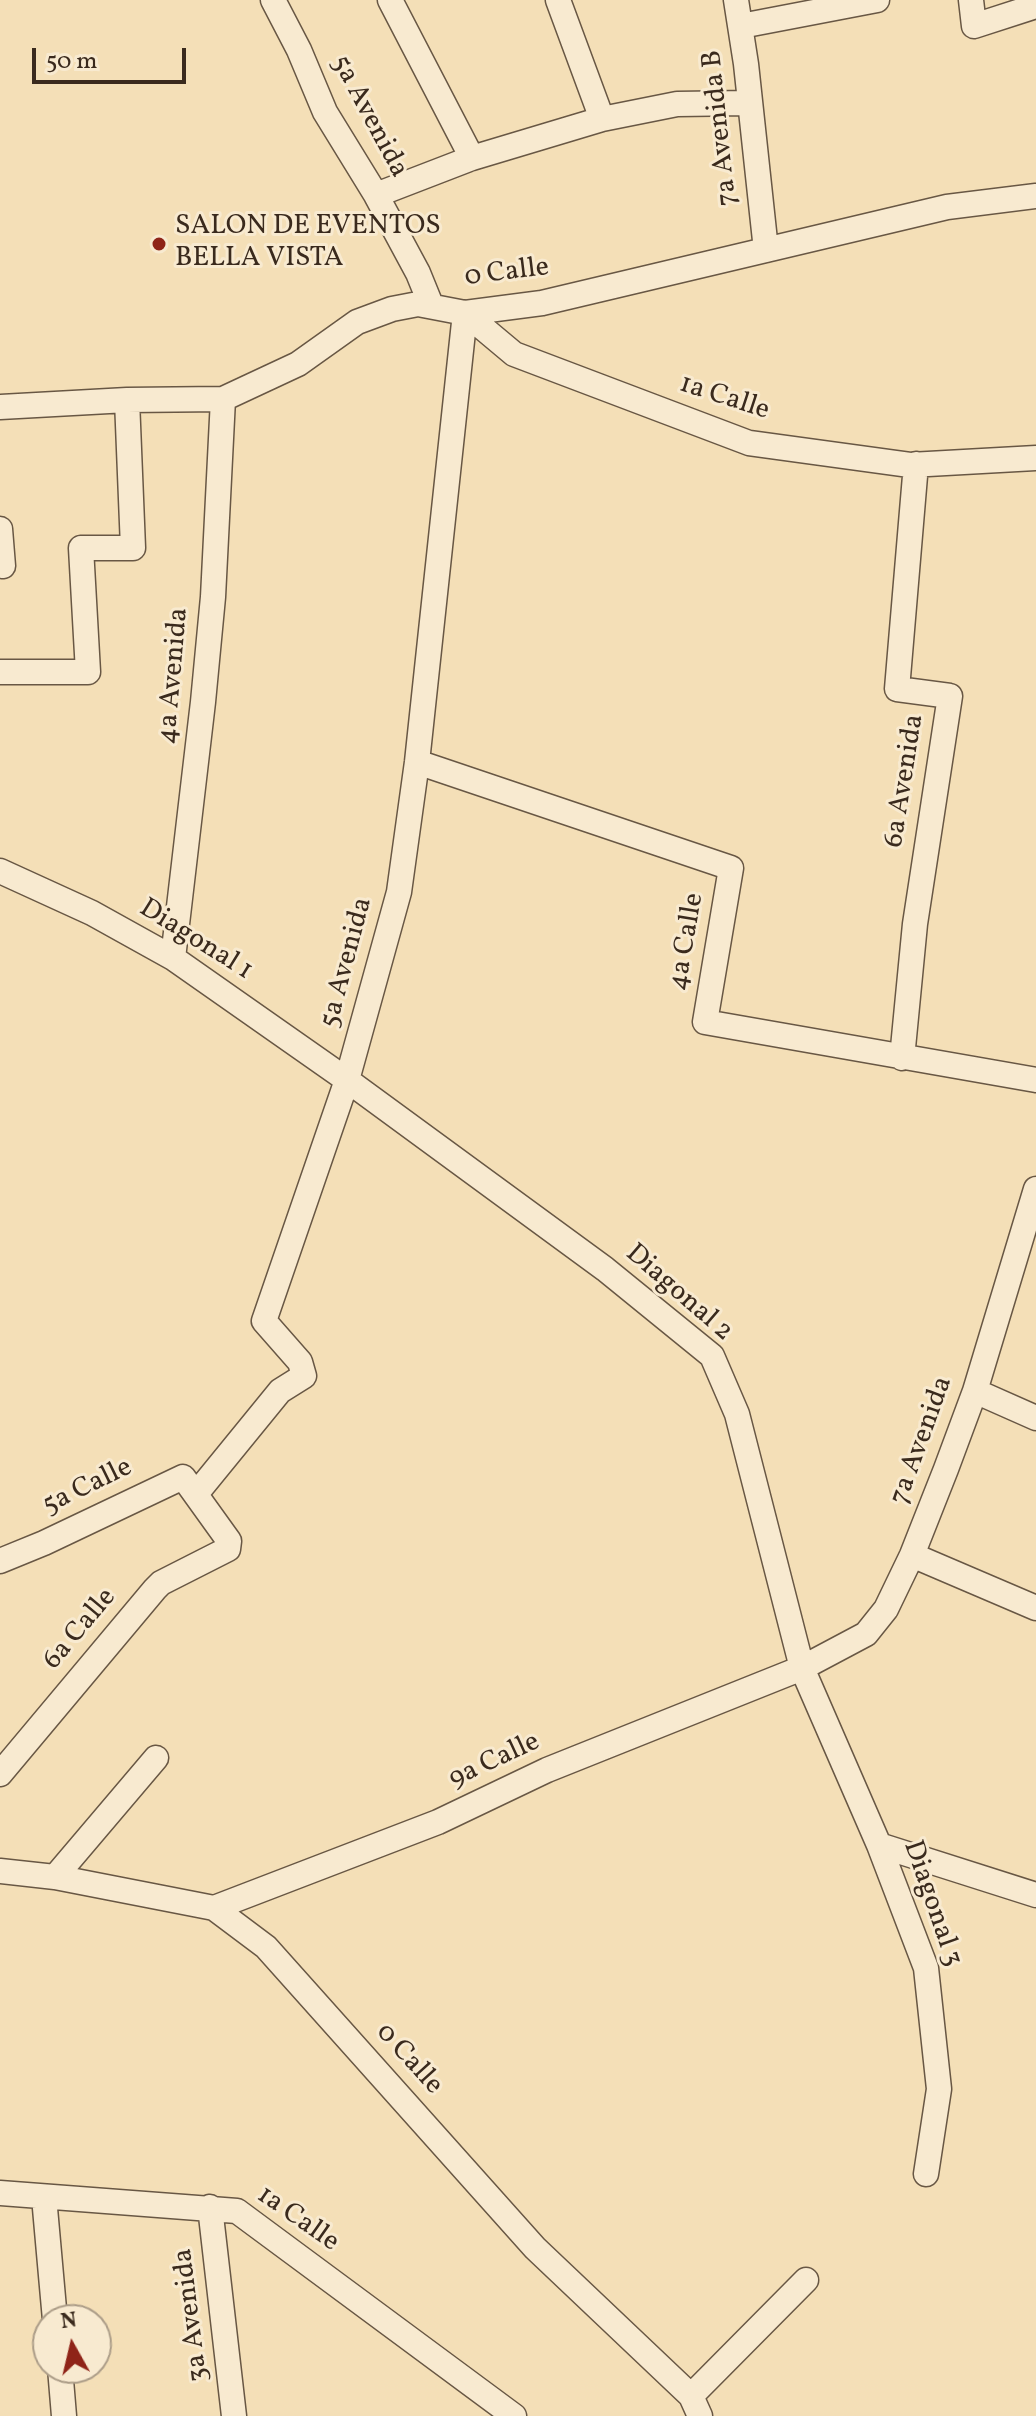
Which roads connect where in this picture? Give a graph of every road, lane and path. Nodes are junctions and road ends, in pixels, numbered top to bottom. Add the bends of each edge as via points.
1 (273, 0) edge
2 (390, 0) edge
3 (558, 0) edge
4 (736, 0) edge
5 (877, 0) edge
6 (971, 0) edge
7 (844, 3) edge
8 (1036, 6) edge
9 (741, 26) junction
10 (748, 103) junction
11 (602, 119) junction
12 (472, 158) junction
13 (376, 195) junction
14 (1036, 196) edge
15 (766, 250) junction
16 (431, 305) junction
17 (465, 313) junction
18 (223, 399) junction
19 (127, 400) junction
20 (0, 407) edge
21 (1036, 458) edge
22 (916, 464) junction
23 (0, 529) edge
24 (3, 566) dead end
25 (0, 672) edge
26 (417, 762) junction
27 (0, 871) edge
28 (173, 958) junction
29 (902, 1058) junction
30 (347, 1080) junction
31 (1036, 1080) edge
32 (1036, 1189) edge
33 (1032, 1218) edge
34 (975, 1391) junction
35 (1036, 1418) edge
36 (196, 1494) junction
37 (912, 1555) junction
38 (0, 1561) edge
39 (1036, 1608) edge
40 (802, 1668) junction
41 (156, 1758) dead end
42 (0, 1774) edge
43 (879, 1845) junction
44 (0, 1871) edge
45 (55, 1877) junction
46 (1036, 1895) edge
47 (214, 1908) junction
48 (926, 2174) dead end
49 (0, 2193) edge
50 (44, 2197) junction
51 (210, 2207) junction
52 (806, 2280) dead end
53 (54, 2304) edge
54 (61, 2384) edge
55 (695, 2406) edge
56 (64, 2416) edge
57 (234, 2416) edge
58 (514, 2416) edge

1 - 13 street, 5a Avenida via 325,112
2 - 12 street
3 - 11 street
4 - 9 street, 7a Avenida B
5 - 7 street
6 - 8 street via 974,26
7 - 9 street
9 - 10 street, 7a Avenida B
10 - 11 street via 677,104
10 - 15 street, 7a Avenida B
11 - 12 street
12 - 13 street
13 - 16 street, 5a Avenida
14 - 15 street, 0 Calle via 947,207
15 - 17 street, 0 Calle via 542,303
16 - 17 street, 0 Calle
16 - 18 street, 0 Calle via 392,309 357,322 298,364
17 - 22 street, 1a Calle via 514,354 749,443
17 - 26 street, 5a Avenida
18 - 19 street, 0 Calle
18 - 28 street, 4a Avenida via 206,672
19 - 20 street, 0 Calle
19 - 25 street via 133,548 81,548 88,672
21 - 22 street, 1a Calle
22 - 29 street, 6a Avenida via 897,689 950,696 915,924
23 - 24 street
26 - 29 street, 4a Calle via 731,868 705,1022
26 - 30 street, 5a Avenida via 399,892
27 - 28 street, Diagonal 1
28 - 30 street, Diagonal 1
29 - 31 street, 4a Calle
30 - 36 street, 5a Avenida via 264,1321 300,1362 304,1376 280,1391
30 - 40 street, Diagonal 2 via 605,1269 712,1356 737,1414
32 - 33 street, 7a Avenida
33 - 34 street, 7a Avenida
34 - 35 street
34 - 37 street, 7a Avenida
36 - 38 street, 5a Calle via 186,1479 178,1478
36 - 42 street, 6a Calle via 229,1541 228,1549 161,1583
37 - 39 street
37 - 40 street, 7a Avenida via 886,1609 866,1634
40 - 43 street, Diagonal 3
40 - 47 street, 9a Calle via 547,1770 438,1822
41 - 45 street
43 - 46 street
43 - 48 street, Diagonal 3 via 926,1968 939,2089
44 - 45 street, 0 Calle
45 - 47 street, 0 Calle
47 - 55 street, 0 Calle via 266,1947 535,2248
49 - 50 street, 1a Calle
50 - 51 street, 1a Calle
50 - 53 street
51 - 57 street, 3a Avenida
51 - 58 street, 1a Calle via 237,2211
52 - 55 street
54 - 56 street

